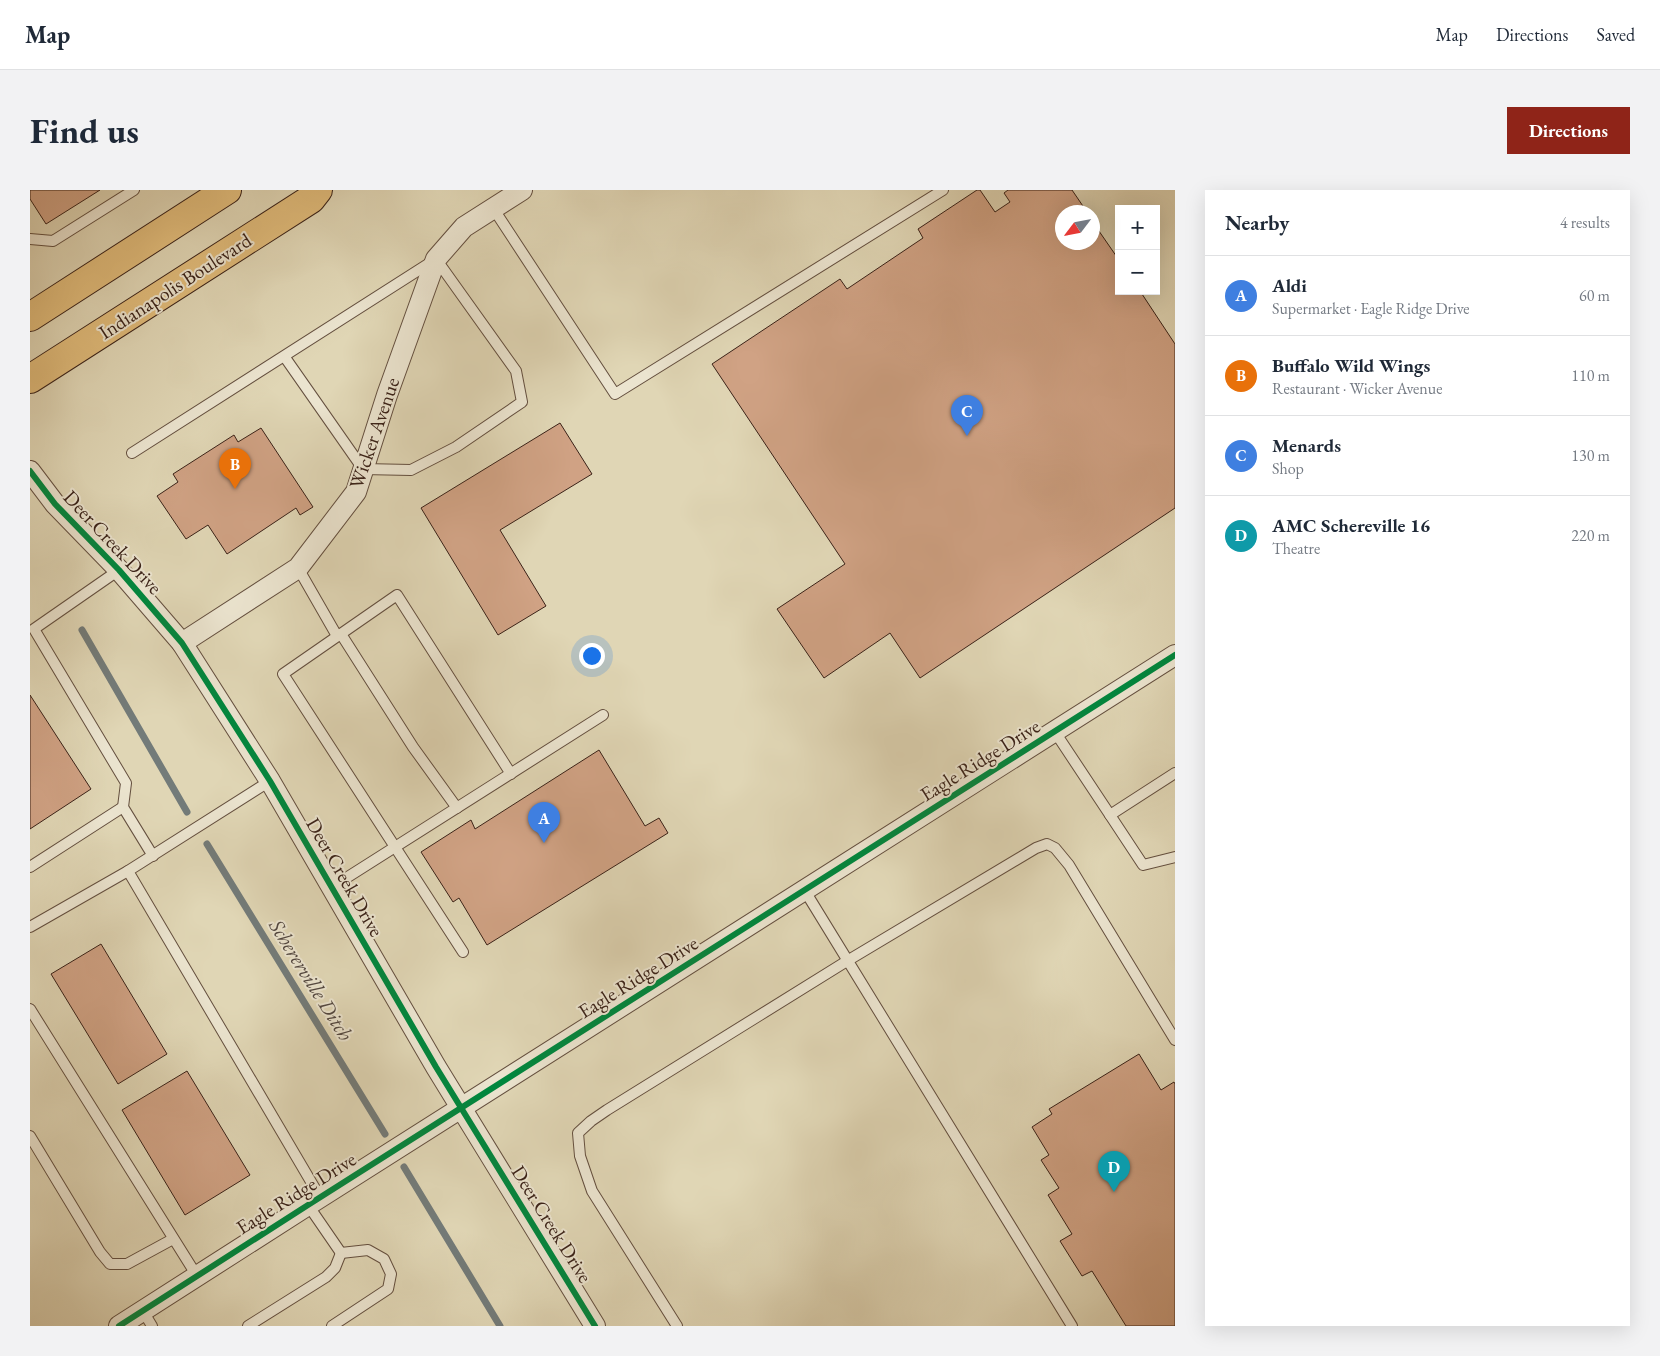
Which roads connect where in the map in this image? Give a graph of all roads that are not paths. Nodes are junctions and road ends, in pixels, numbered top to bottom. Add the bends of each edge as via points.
1 (134, 190) edge
2 (318, 190) edge
3 (522, 190) edge
4 (943, 190) edge
5 (216, 193) edge
6 (493, 208) junction
7 (30, 239) edge
8 (436, 259) junction
9 (30, 317) edge
10 (284, 356) junction
11 (30, 379) edge
12 (132, 453) dead end
13 (364, 468) junction
14 (30, 470) edge
15 (298, 568) junction
16 (119, 570) junction
17 (32, 626) edge
18 (339, 635) junction
19 (182, 643) junction
20 (1175, 656) edge
21 (603, 715) dead end
22 (1055, 732) junction
23 (1175, 773) edge
24 (511, 774) junction
25 (270, 781) junction
26 (123, 807) junction
27 (457, 808) junction
28 (1110, 815) junction
29 (395, 847) junction
30 (153, 856) junction
31 (1175, 857) edge
32 (30, 867) edge
33 (128, 871) junction
34 (332, 887) junction
35 (804, 891) junction
36 (30, 927) edge
37 (462, 952) dead end
38 (848, 961) junction
39 (30, 1009) edge
40 (1175, 1040) edge
41 (462, 1108) junction
42 (30, 1136) edge
43 (314, 1201) junction
44 (174, 1239) junction
45 (341, 1253) junction
46 (197, 1276) junction
47 (148, 1318) edge
48 (119, 1326) edge
49 (248, 1326) edge
50 (332, 1326) edge
51 (595, 1326) edge
52 (677, 1326) edge
53 (1072, 1326) edge

1 - 7 lane via 53,241
2 - 11 highway, Indianapolis Boulevard via 310,199
3 - 6 street, Wicker Avenue
4 - 6 lane via 615,394
5 - 9 highway
6 - 8 street, Wicker Avenue via 464,227
8 - 10 lane
8 - 13 street, Wicker Avenue
8 - 13 lane via 516,371 522,402 456,447 411,470
10 - 12 lane
10 - 13 lane
13 - 15 street, Wicker Avenue via 356,492
14 - 16 street, Deer Creek Drive via 55,504
15 - 18 lane
15 - 19 street, Wicker Avenue
16 - 17 lane
16 - 19 street, Deer Creek Drive
17 - 26 lane via 126,783
18 - 24 lane via 397,595
18 - 27 lane
18 - 29 lane via 283,674
19 - 25 street, Deer Creek Drive
20 - 22 street, Eagle Ridge Drive
21 - 24 lane
22 - 28 lane
22 - 35 street, Eagle Ridge Drive
23 - 28 lane
24 - 27 lane
25 - 30 lane
25 - 34 street, Deer Creek Drive
26 - 30 lane
26 - 32 lane
27 - 29 lane
28 - 31 lane via 1143,864
29 - 34 lane
29 - 37 lane
30 - 33 lane
33 - 36 lane
33 - 43 lane
34 - 41 street, Deer Creek Drive
35 - 38 lane
35 - 41 street, Eagle Ridge Drive
38 - 40 lane via 1047,844 1055,848 1069,865
38 - 52 lane via 607,1110 578,1133 580,1156 592,1191
38 - 53 lane
39 - 44 lane
41 - 43 street, Eagle Ridge Drive
41 - 51 street, Deer Creek Drive
42 - 44 lane via 110,1264 127,1264
43 - 45 lane
43 - 46 street, Eagle Ridge Drive
44 - 46 lane
45 - 49 lane via 335,1268 326,1277
45 - 50 lane via 368,1250 384,1259 391,1274 388,1289
46 - 47 street, Eagle Ridge Drive
47 - 48 street, Eagle Ridge Drive

